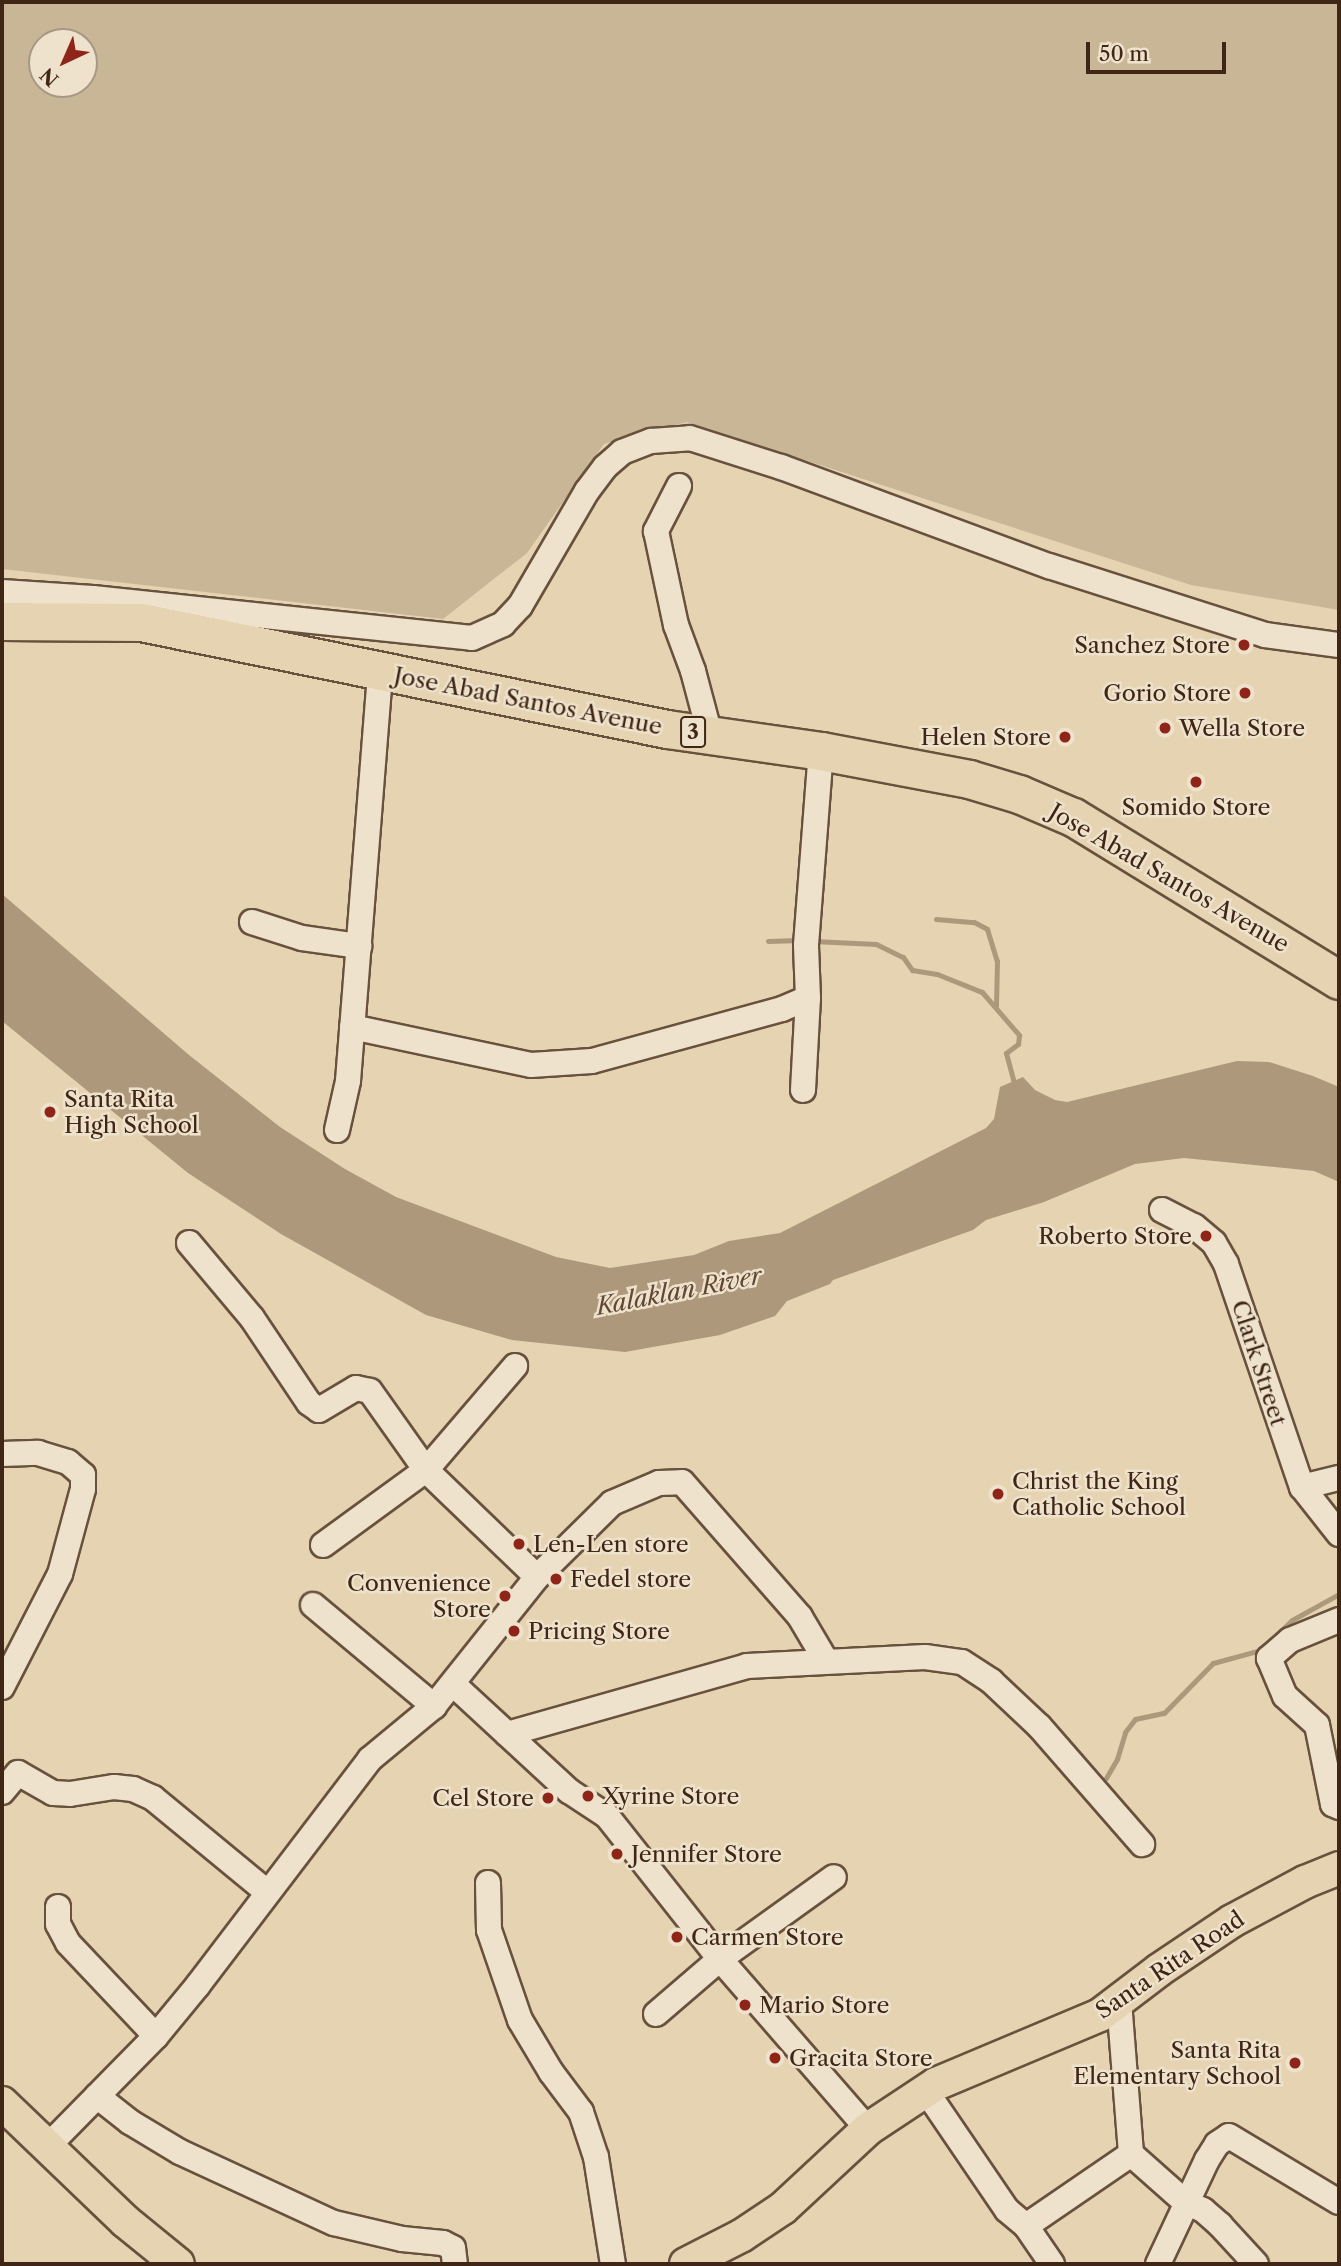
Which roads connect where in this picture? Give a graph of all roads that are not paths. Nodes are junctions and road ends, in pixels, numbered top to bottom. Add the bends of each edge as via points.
1 (680, 486) dead end
2 (2, 592) edge
3 (2, 621) edge
4 (1339, 645) edge
5 (380, 671) junction
6 (710, 735) junction
7 (821, 751) junction
8 (252, 922) dead end
9 (359, 946) junction
10 (1339, 980) edge
11 (808, 998) junction
12 (352, 1027) junction
13 (803, 1090) dead end
14 (338, 1130) dead end
15 (1162, 1210) dead end
16 (189, 1242) dead end
17 (515, 1366) dead end
18 (2, 1454) edge
19 (426, 1470) junction
20 (1339, 1478) edge
21 (1303, 1487) junction
22 (1339, 1534) edge
23 (323, 1545) dead end
24 (537, 1577) junction
25 (313, 1605) dead end
26 (1339, 1620) edge
27 (826, 1661) junction
28 (453, 1684) junction
29 (2, 1687) edge
30 (434, 1706) junction
31 (507, 1734) junction
32 (2, 1792) edge
33 (1339, 1807) edge
34 (1142, 1844) dead end
35 (1339, 1868) edge
36 (834, 1877) dead end
37 (488, 1883) dead end
38 (267, 1892) junction
39 (58, 1907) dead end
40 (720, 1959) junction
41 (1119, 2001) junction
42 (656, 2014) dead end
43 (156, 2036) junction
44 (926, 2091) junction
45 (97, 2096) junction
46 (2, 2103) edge
47 (868, 2129) junction
48 (47, 2147) junction
49 (1131, 2154) junction
50 (1185, 2202) junction
51 (1339, 2202) edge
52 (1026, 2226) junction
53 (178, 2264) edge
54 (455, 2264) edge
55 (613, 2264) edge
56 (686, 2264) edge
57 (1052, 2264) edge
58 (1158, 2264) edge
59 (1256, 2264) edge

1 - 6 street via 656,531 676,625
2 - 4 street via 472,638 503,624 520,606 605,467 622,452 651,441 690,438 1049,566 1265,635
3 - 5 highway, Jose Abad Santos Avenue / 3 via 141,622
5 - 6 highway, Jose Abad Santos Avenue / 3
5 - 9 street
6 - 7 highway, Jose Abad Santos Avenue / 3
7 - 10 highway, Jose Abad Santos Avenue / 3 via 969,779 1073,817
7 - 11 street via 806,944
8 - 9 street via 302,937
9 - 12 street
11 - 12 street via 592,1061 531,1066
11 - 13 street
12 - 14 street
15 - 21 street, Clark Street via 1214,1243 1226,1264
16 - 19 street via 252,1318 309,1403 319,1410 356,1388 370,1391
17 - 19 street
18 - 29 street via 38,1453 68,1462 83,1475 60,1574
19 - 23 street
19 - 24 street
20 - 21 street
21 - 22 street, Clark Street
24 - 27 street via 612,1503 659,1483 682,1482 800,1617
24 - 28 street
25 - 30 street
26 - 33 street via 1290,1640 1269,1658 1284,1696 1317,1725 1329,1791
27 - 31 street via 747,1666
27 - 34 street via 925,1657 962,1662 991,1681 1039,1726
28 - 30 street
28 - 31 street
30 - 38 street via 370,1759
31 - 40 street via 569,1791 607,1815
32 - 38 street via 18,1773 53,1793 133,1789 153,1798
35 - 41 main road, Santa Rita Road via 1232,1921
36 - 40 street
37 - 55 street via 489,1930 520,2020 581,2112 596,2157
38 - 43 street
39 - 43 street via 58,1924 68,1943
40 - 42 street
40 - 47 street
41 - 44 main road, Santa Rita Road via 1100,2015
41 - 49 street
43 - 45 street
44 - 47 main road, Santa Rita Road
44 - 52 street via 1007,2210
45 - 48 street
45 - 54 street via 180,2152 334,2222 402,2239 443,2243 453,2248
46 - 48 main road
47 - 56 main road, Santa Rita Road via 783,2208
48 - 53 main road
49 - 50 street
49 - 52 street
50 - 51 street via 1217,2144 1229,2136
50 - 58 street
50 - 59 street via 1203,2210
52 - 57 street

